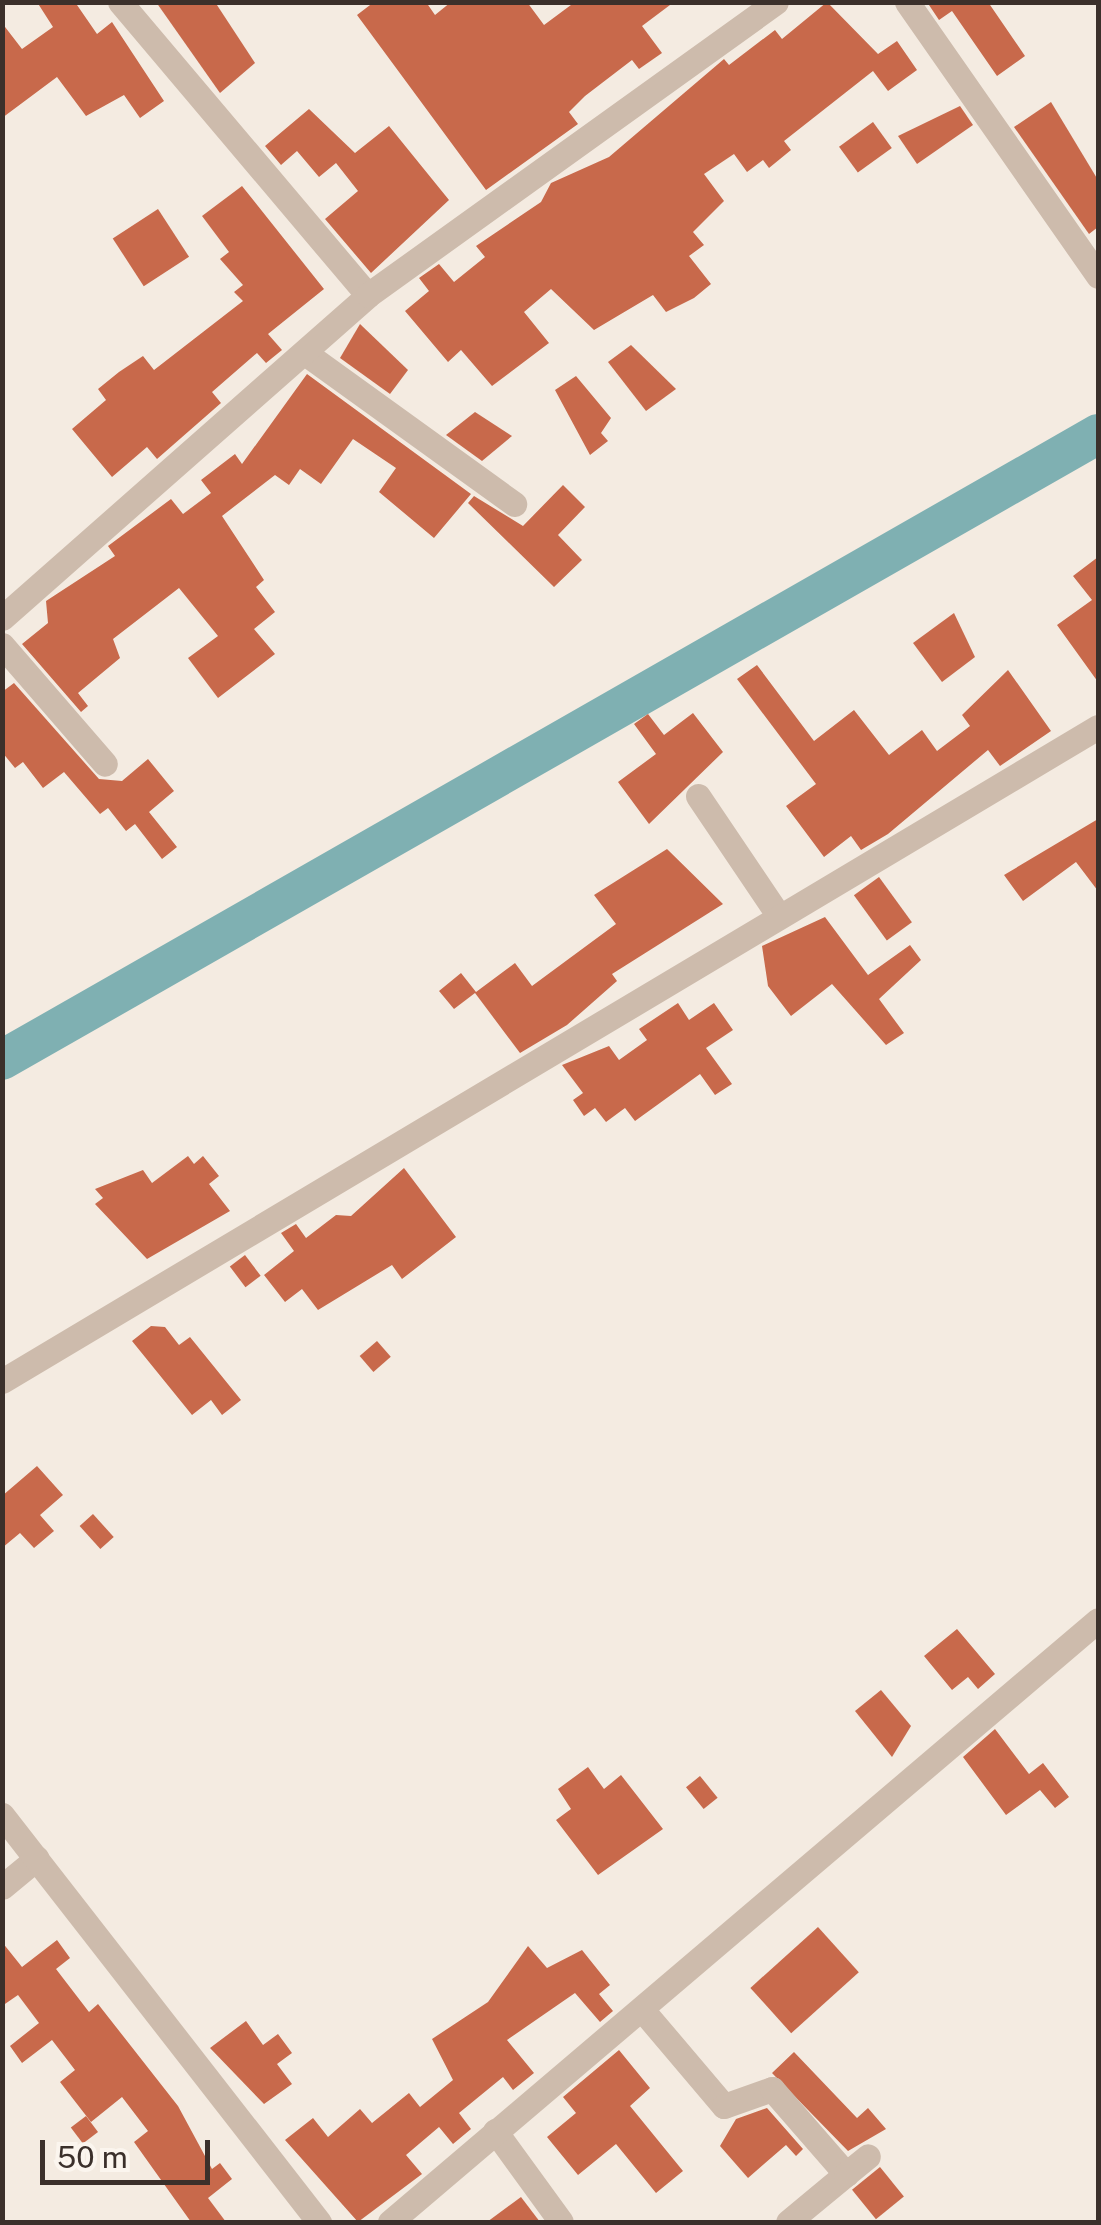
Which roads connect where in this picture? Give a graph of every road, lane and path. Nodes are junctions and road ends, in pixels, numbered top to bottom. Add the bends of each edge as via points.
1 (120, 2) edge
2 (776, 2) edge
3 (907, 2) edge
4 (1098, 276) edge
5 (368, 294) junction
6 (305, 353) junction
7 (514, 504) dead end
8 (2, 618) edge
9 (2, 646) edge
10 (1098, 727) edge
11 (104, 764) dead end
12 (698, 796) dead end
13 (778, 916) junction
14 (2, 1381) edge
15 (1098, 1620) edge
16 (2, 1815) edge
17 (37, 1858) junction
18 (2, 1887) edge
19 (645, 2012) junction
20 (495, 2131) junction
21 (868, 2156) dead end
22 (846, 2174) junction
23 (802, 2218) edge
24 (319, 2222) edge
25 (390, 2222) edge
26 (561, 2222) edge

1 - 5 street
2 - 5 street
3 - 4 street
5 - 6 street
6 - 7 street
6 - 8 street
9 - 11 street
10 - 13 street
12 - 13 street
13 - 14 street
15 - 19 street
16 - 17 street
17 - 18 street
17 - 24 street
19 - 20 street
19 - 22 street via 724,2106 772,2089
20 - 25 street
20 - 26 street
21 - 22 street
22 - 23 street

